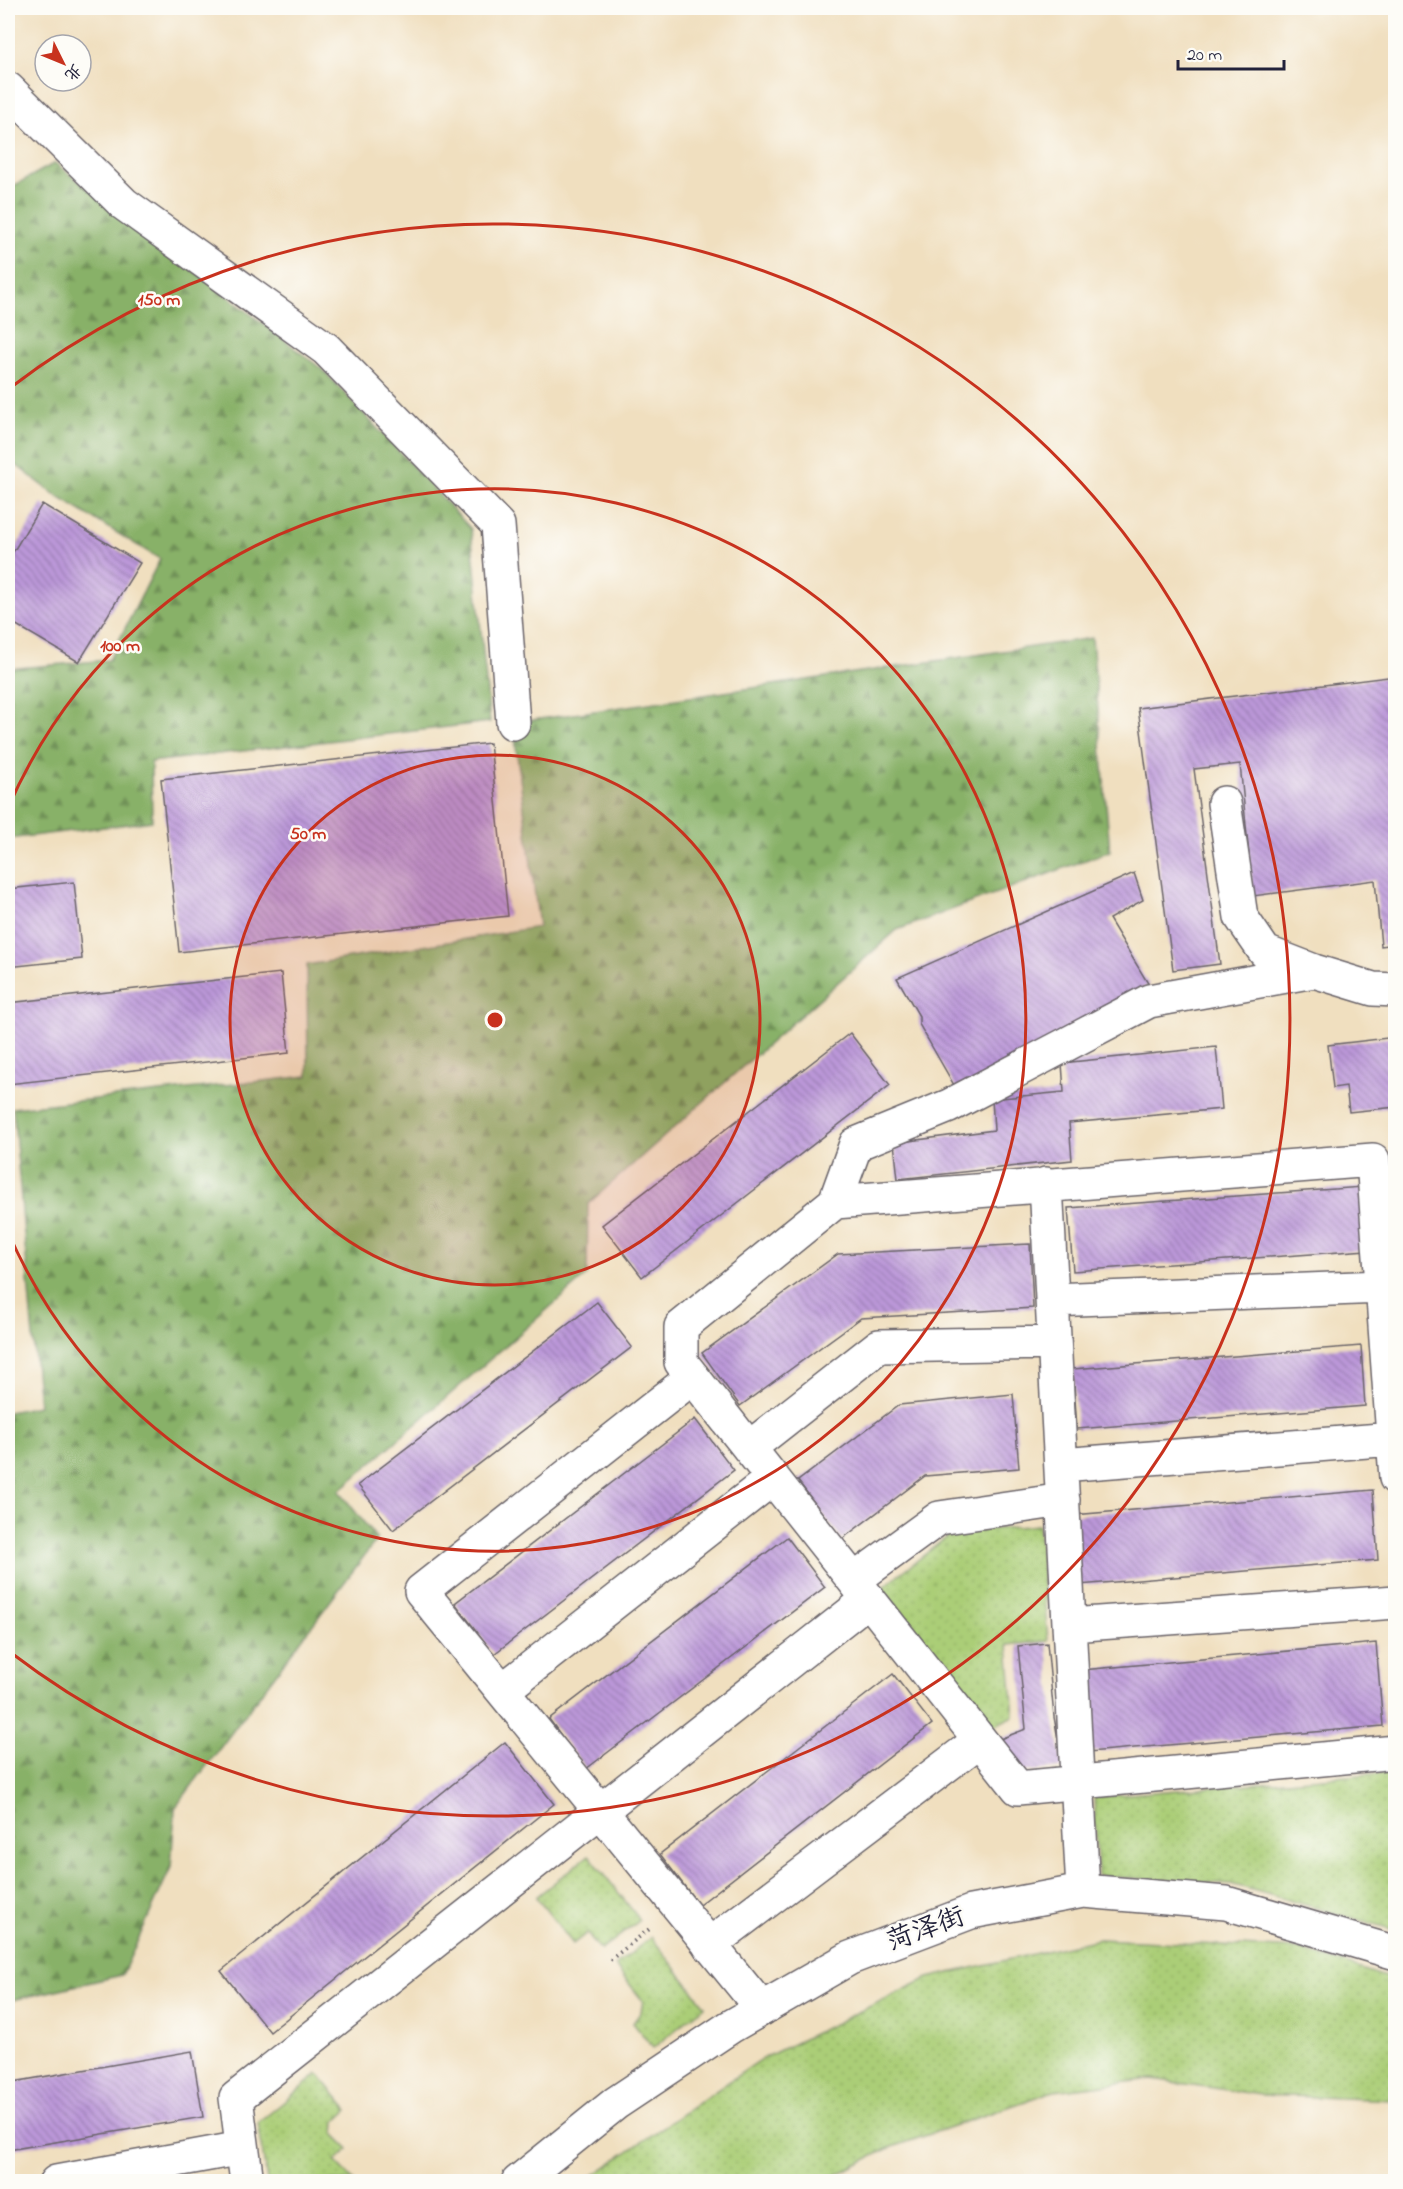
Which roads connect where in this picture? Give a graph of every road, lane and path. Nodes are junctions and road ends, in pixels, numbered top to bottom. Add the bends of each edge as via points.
1 (8, 89) edge
2 (513, 723) dead end
3 (1224, 803) dead end
4 (1314, 971) junction
5 (1395, 990) edge
6 (1046, 1184) junction
7 (835, 1202) junction
8 (1387, 1239) edge
9 (1382, 1287) junction
10 (1052, 1300) junction
11 (1054, 1343) junction
12 (1392, 1376) edge
13 (693, 1377) junction
14 (1393, 1439) junction
15 (749, 1448) junction
16 (1061, 1465) junction
17 (773, 1478) junction
18 (1395, 1478) edge
19 (1063, 1500) junction
20 (861, 1589) junction
21 (1395, 1602) edge
22 (1070, 1625) junction
23 (503, 1690) junction
24 (980, 1740) junction
25 (1395, 1752) edge
26 (1079, 1782) junction
27 (599, 1811) junction
28 (1083, 1891) junction
29 (678, 1906) junction
30 (709, 1945) junction
31 (1395, 1953) edge
32 (610, 1960) dead end
33 (762, 2009) junction
34 (242, 2148) junction
35 (56, 2181) edge
36 (247, 2181) edge
37 (518, 2181) edge

1 - 2 street via 124,204 327,349 498,525
3 - 4 street via 1241,917 1265,952
4 - 5 street via 1373,989
4 - 7 street via 1149,1001 949,1107 856,1144
6 - 7 street
6 - 8 street via 1373,1160
6 - 10 street
7 - 13 street via 681,1327 681,1362
8 - 9 street
9 - 10 street
9 - 12 street
10 - 11 street
11 - 15 street via 879,1346
11 - 16 street
12 - 14 street
13 - 15 street
13 - 23 street via 421,1591
14 - 16 street
14 - 18 street
15 - 17 street
16 - 19 street
17 - 20 street
17 - 23 street
19 - 20 street via 939,1518
19 - 22 street
20 - 24 street
20 - 27 street
21 - 22 street
22 - 26 street
23 - 27 street
24 - 26 street via 1018,1788
24 - 30 street
25 - 26 street
26 - 28 street
27 - 29 street
27 - 34 street via 236,2098
28 - 31 street, 菏泽街 via 1226,1903
28 - 33 street, 菏泽街 via 960,1916 850,1958
29 - 30 street
29 - 32 path
30 - 33 street
33 - 37 street, 菏泽街 via 616,2103
34 - 35 street
34 - 36 street

